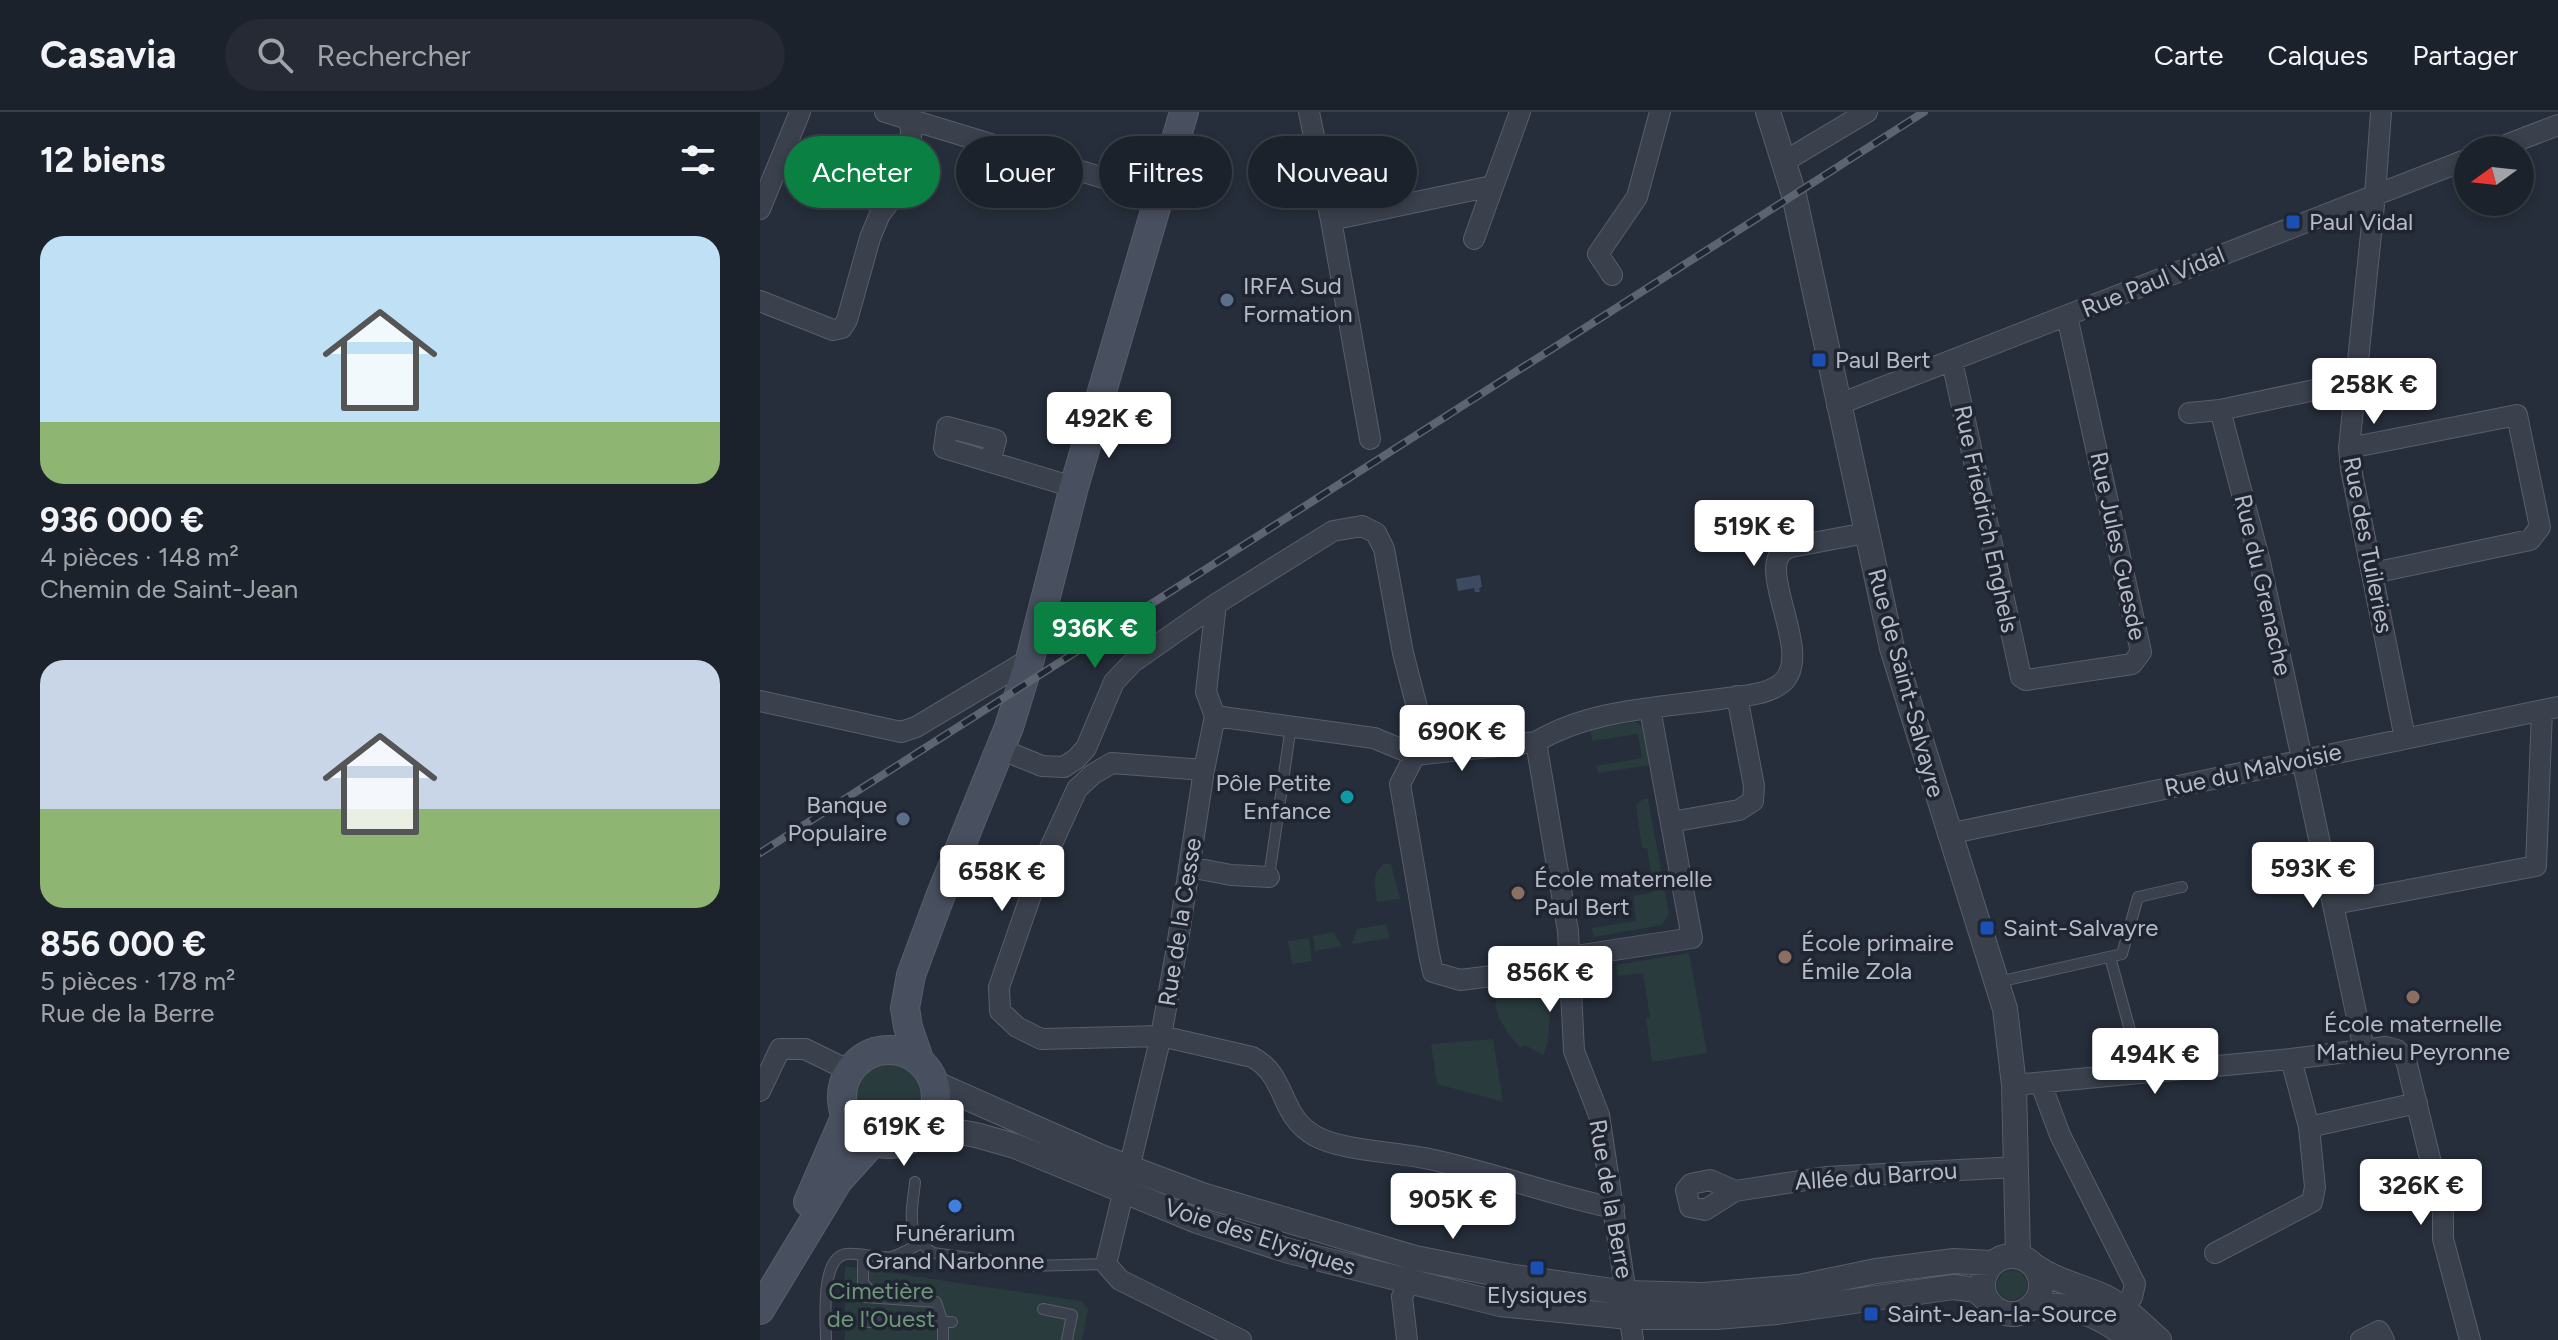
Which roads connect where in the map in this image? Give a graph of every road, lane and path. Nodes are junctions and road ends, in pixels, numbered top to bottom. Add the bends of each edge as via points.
1 (800, 112) edge
2 (885, 112) edge
3 (1184, 112) edge
4 (1309, 112) edge
5 (1520, 112) edge
6 (1660, 112) edge
7 (1768, 112) edge
8 (1867, 112) edge
9 (2381, 112) edge
10 (907, 115) edge
11 (2558, 125) edge
12 (790, 136) edge
13 (1177, 136) edge
14 (2529, 136) edge
15 (784, 150) edge
16 (1785, 161) junction
17 (2454, 164) edge
18 (1099, 176) edge
19 (1492, 186) junction
20 (2375, 195) junction
21 (1156, 208) edge
22 (760, 209) edge
23 (1331, 220) junction
24 (1474, 239) dead end
25 (1612, 275) dead end
26 (760, 301) edge
27 (2067, 316) junction
28 (1952, 361) junction
29 (2357, 381) junction
30 (1837, 405) junction
31 (2220, 410) junction
32 (2189, 413) dead end
33 (1370, 439) dead end
34 (2349, 448) junction
35 (990, 462) dead end
36 (1074, 487) junction
37 (1866, 533) junction
38 (2373, 573) junction
39 (1216, 604) junction
40 (1030, 659) junction
41 (2021, 677) joint
42 (1737, 696) junction
43 (760, 701) edge
44 (1650, 709) junction
45 (2550, 709) edge
46 (1215, 716) junction
47 (1291, 726) junction
48 (2405, 738) junction
49 (1536, 742) junction
50 (1000, 749) junction
51 (1415, 755) junction
52 (2303, 760) junction
53 (1204, 770) junction
54 (983, 789) junction
55 (1671, 822) junction
56 (1948, 834) junction
57 (1189, 867) junction
58 (1269, 877) joint
59 (2182, 887) dead end
60 (2334, 904) junction
61 (2110, 957) junction
62 (1570, 960) junction
63 (1998, 982) junction
64 (1161, 1036) junction
65 (2364, 1050) junction
66 (874, 1053) junction
67 (2291, 1059) junction
68 (850, 1071) junction
69 (927, 1072) junction
70 (2142, 1075) junction
71 (2041, 1084) junction
72 (2014, 1085) junction
73 (760, 1091) edge
74 (2417, 1103) junction
75 (846, 1115) junction
76 (2309, 1127) junction
77 (921, 1131) junction
78 (874, 1141) junction
79 (2017, 1167) junction
80 (1125, 1179) junction
81 (915, 1182) dead end
82 (1735, 1191) dead end
83 (1614, 1208) junction
84 (920, 1244) junction
85 (2215, 1253) dead end
86 (863, 1255) junction
87 (2027, 1261) junction
88 (1991, 1263) junction
89 (1106, 1264) junction
90 (1409, 1282) junction
91 (760, 1289) edge
92 (1986, 1299) junction
93 (2032, 1307) junction
94 (2121, 1307) junction
95 (1043, 1309) dead end
96 (760, 1310) edge
97 (1630, 1317) edge
98 (864, 1322) dead end
99 (948, 1322) junction
100 (826, 1340) edge
101 (943, 1340) edge
102 (1067, 1340) edge
103 (1241, 1340) edge
104 (1407, 1340) edge
105 (2132, 1340) edge
106 (2159, 1340) edge
107 (2361, 1340) edge
108 (2384, 1340) edge
109 (2470, 1340) edge

1 - 12 street
2 - 10 street
3 - 13 main road
4 - 23 street
5 - 19 street
6 - 25 street via 1637,197 1598,254
7 - 16 street, Rue de Saint-Salvayre
8 - 16 street
9 - 20 street, Rue des Tuileries
10 - 18 street
10 - 26 street via 911,137 891,200 870,238 842,328 833,330
11 - 14 street
15 - 22 street
16 - 30 street, Rue de Saint-Salvayre
17 - 20 street, Rue Paul Vidal
19 - 23 street
19 - 24 street
20 - 27 street, Rue Paul Vidal
20 - 29 street, Rue des Tuileries
21 - 36 main road
23 - 33 street
27 - 28 street, Rue Paul Vidal
27 - 41 street, Rue Jules Guesde via 2141,652 2132,664
28 - 30 street, Rue Paul Vidal
28 - 41 street, Rue Friedrich Enghels
29 - 31 street
29 - 34 street, Rue des Tuileries
30 - 37 street, Rue de Saint-Salvayre
31 - 32 street
31 - 52 street, Rue du Grenache
34 - 38 street, Rue des Tuileries
34 - 38 street via 2517,415 2540,527 2530,540
35 - 36 street
36 - 40 main road
37 - 42 street via 1791,547 1778,555 1775,570 1793,652 1789,675 1764,692
37 - 56 street, Rue de Saint-Salvayre via 1892,648
38 - 48 street, Rue des Tuileries
39 - 46 street, Rue de la Cesse via 1206,692
39 - 50 street via 1133,662 1114,682 1086,748 1076,759 1064,767 1042,766
39 - 51 street via 1333,531 1362,526 1376,533 1384,549 1421,723
40 - 43 street via 901,732
40 - 50 main road
42 - 44 street
42 - 55 street via 1753,801 1739,810
44 - 49 street via 1607,714
44 - 55 street
45 - 48 street, Rue du Malvoisie
45 - 60 street via 2536,866
46 - 47 street
46 - 53 street, Rue de la Cesse
47 - 51 street via 1374,738
47 - 58 lane
48 - 52 street, Rue du Malvoisie
49 - 51 street
49 - 62 street, Rue de la Berre
50 - 54 main road
51 - 62 street via 1400,784 1433,972 1460,980 1557,968
52 - 56 street, Rue du Malvoisie
52 - 60 street, Rue du Grenache
53 - 57 street, Rue de la Cesse
53 - 64 street via 1112,763 1077,789 1039,872 999,987 1000,1011 1041,1039
54 - 66 main road via 925,904
54 - 69 main road via 911,975 905,1008 908,1027
55 - 62 street via 1692,938
56 - 63 street, Rue de Saint-Salvayre
57 - 58 street
57 - 64 street, Rue de la Cesse
59 - 61 lane via 2138,897 2122,954
60 - 65 street, Rue du Grenache
61 - 63 lane
61 - 70 lane
62 - 83 street, Rue de la Berre via 1574,1051 1599,1115
63 - 72 street, Rue de Saint-Salvayre
64 - 80 street, Rue de la Cesse
64 - 83 street via 1263,1062 1292,1118 1315,1136 1465,1167
65 - 67 street
65 - 74 street via 2397,1050 2406,1060
66 - 68 main road
66 - 69 main road via 893,1050 912,1056
67 - 70 street
67 - 76 street
68 - 73 street via 805,1049 780,1049
68 - 75 main road via 843,1088
69 - 77 main road via 934,1109
69 - 80 street, Voie des Elysiques
70 - 71 street
71 - 72 street
71 - 94 street via 2060,1135 2135,1284 2132,1297
72 - 79 street, Rue de Saint-Salvayre
74 - 76 street
74 - 109 street via 2443,1212 2443,1239
75 - 78 main road via 857,1131
75 - 91 main road via 812,1196
76 - 85 street via 2312,1202
77 - 78 main road via 894,1143
77 - 80 street, Voie des Elysiques via 948,1130 1002,1142
78 - 96 main road via 838,1181
79 - 82 street, Allée du Barrou via 1826,1177
79 - 87 street, Rue de Saint-Salvayre
80 - 89 street, Rue de la Cesse
80 - 90 street, Voie des Elysiques via 1197,1221
80 - 97 street, Voie des Elysiques via 1202,1195 1415,1258 1508,1276
81 - 84 lane via 910,1226
83 - 97 street, Rue de la Berre
84 - 86 lane via 891,1257
84 - 89 lane via 933,1253 1029,1266
86 - 99 lane via 866,1292 936,1302
86 - 100 lane via 844,1254 831,1267
87 - 88 street via 2000,1257
87 - 93 street via 2042,1282
87 - 94 street
88 - 92 street via 1983,1281
88 - 97 street, Voie des Elysiques via 1954,1261 1704,1295
89 - 103 street via 1120,1280
90 - 97 street, Voie des Elysiques via 1500,1304
90 - 104 street via 1402,1297
92 - 93 street via 2007,1314
92 - 97 street, Voie des Elysiques via 1976,1290 1954,1287 1777,1312
93 - 105 street via 2051,1304 2110,1322
94 - 106 street
95 - 102 lane via 1072,1315
98 - 99 lane
99 - 101 lane
107 - 108 street via 2379,1331

